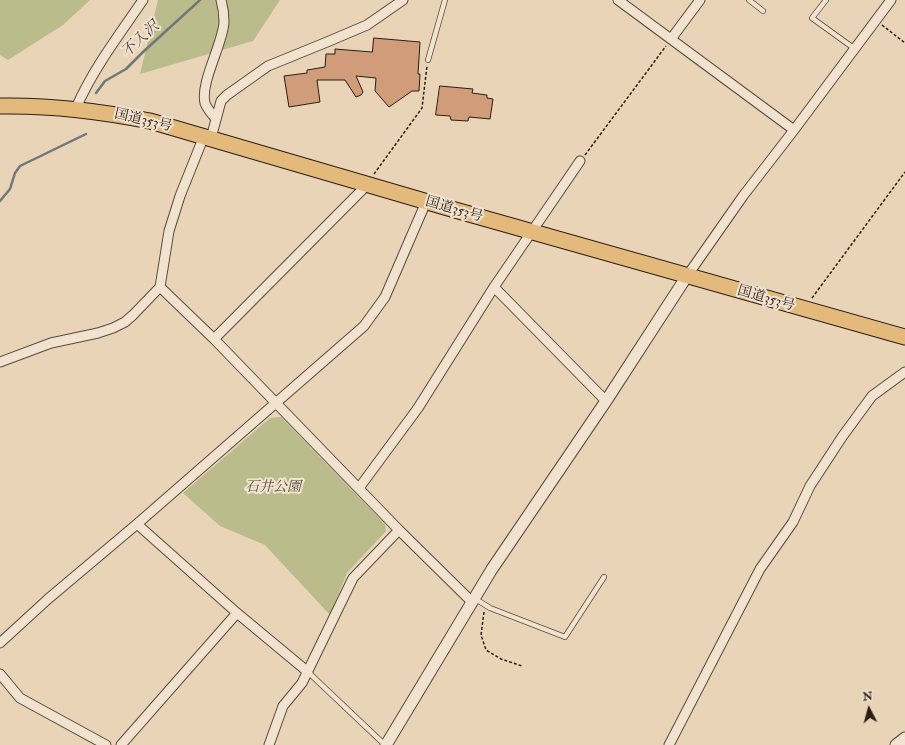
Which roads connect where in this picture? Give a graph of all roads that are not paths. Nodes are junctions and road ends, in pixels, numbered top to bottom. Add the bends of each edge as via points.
1 (143, 0) edge
2 (221, 0) edge
3 (403, 0) edge
4 (445, 0) edge
5 (618, 0) edge
6 (700, 0) edge
7 (749, 0) edge
8 (826, 0) edge
9 (891, 0) edge
10 (763, 11) dead end
11 (671, 39) junction
12 (855, 49) junction
13 (428, 60) road end
14 (0, 106) edge
15 (76, 108) junction
16 (216, 118) junction
17 (794, 130) junction
18 (207, 137) junction
19 (580, 161) road end
20 (368, 185) junction
21 (426, 202) junction
22 (531, 231) junction
23 (687, 276) junction
24 (160, 287) junction
25 (494, 287) junction
26 (905, 338) edge
27 (214, 339) junction
28 (0, 362) edge
29 (905, 372) edge
30 (606, 401) junction
31 (276, 403) junction
32 (359, 488) junction
33 (137, 524) junction
34 (399, 530) junction
35 (604, 577) dead end
36 (473, 600) junction
37 (237, 613) junction
38 (0, 643) edge
39 (308, 672) junction
40 (0, 674) edge
41 (905, 738) edge
42 (106, 745) edge
43 (121, 745) edge
44 (268, 745) edge
45 (385, 745) edge
46 (669, 745) edge
47 (896, 745) edge

1 - 15 street via 112,44
2 - 16 street via 224,23 205,93 205,103
3 - 16 street via 367,24 268,66 222,101
4 - 13 lane
5 - 11 street
6 - 11 street
7 - 10 lane
8 - 12 lane via 812,18
9 - 12 street
11 - 17 street
12 - 17 street
14 - 15 highway, 国道353号
15 - 18 highway, 国道353号 via 150,121
16 - 18 street
17 - 23 street via 743,196
18 - 20 highway, 国道353号
18 - 24 street via 180,196 169,231
19 - 22 street
20 - 21 highway, 国道353号
20 - 27 street
21 - 22 highway, 国道353号
21 - 31 street via 385,298 364,326
22 - 23 highway, 国道353号
22 - 25 street
23 - 26 highway, 国道353号
23 - 30 street
24 - 27 street
24 - 28 street via 129,318 113,328 51,343
25 - 30 street
25 - 32 street via 418,408
27 - 31 street
29 - 46 street via 872,396 810,486 793,522 760,569
30 - 36 street
31 - 32 street
31 - 33 street
32 - 34 street
33 - 37 street
33 - 38 street
34 - 36 street
34 - 39 street via 354,578
35 - 36 lane via 565,637
36 - 45 street
37 - 39 street
37 - 43 street
39 - 44 street via 283,706
39 - 45 lane
40 - 42 street via 20,698
41 - 47 street

